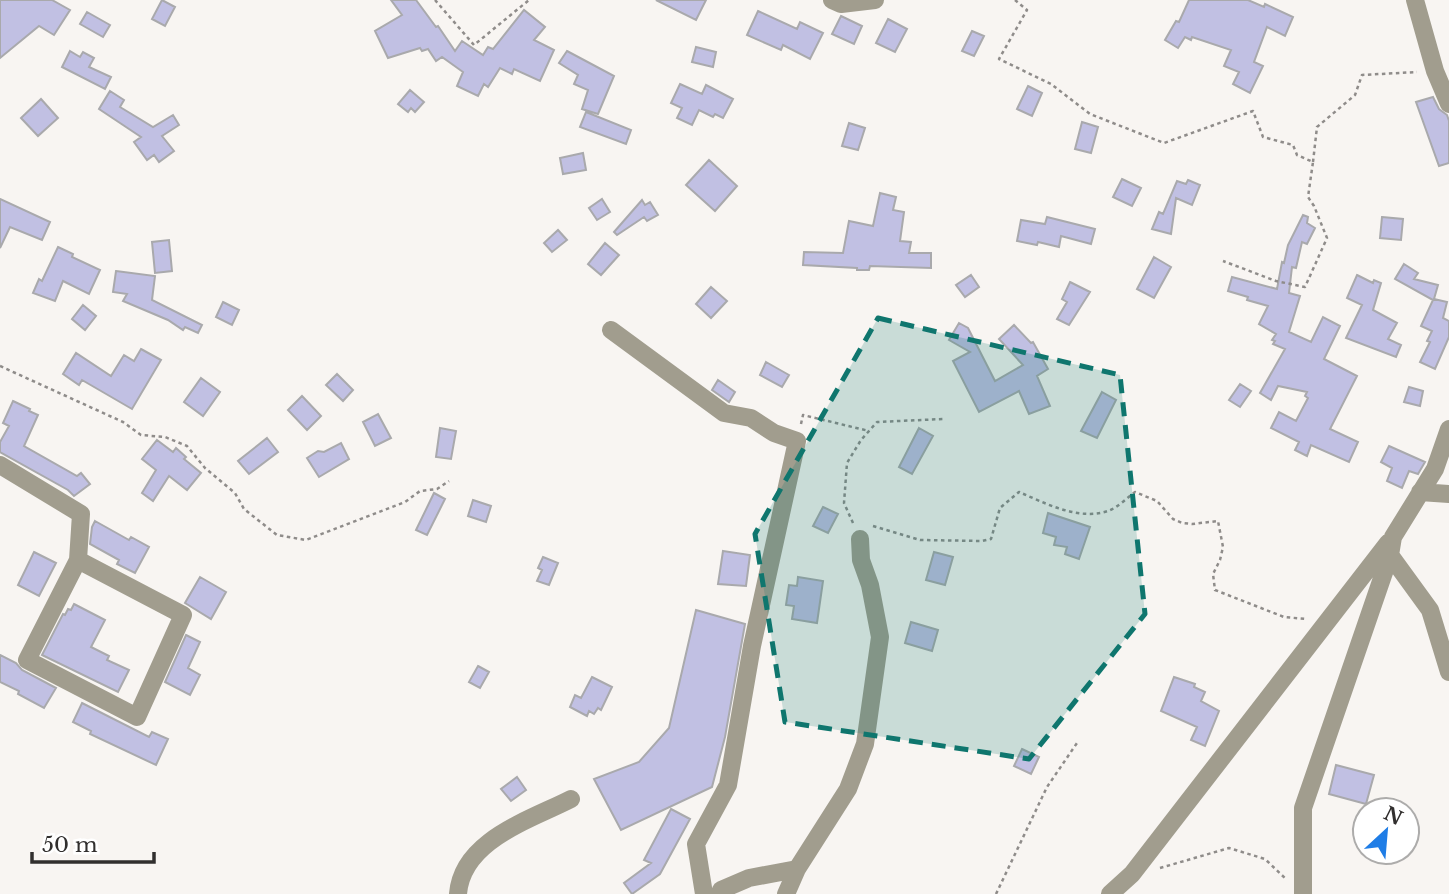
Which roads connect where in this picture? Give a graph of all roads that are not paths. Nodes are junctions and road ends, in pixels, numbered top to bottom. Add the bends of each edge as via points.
1 (832, 0) edge
2 (875, 0) edge
3 (1415, 0) edge
4 (1449, 104) edge
5 (611, 330) dead end
6 (1449, 429) edge
7 (0, 465) edge
8 (1420, 492) junction
9 (1449, 494) edge
10 (863, 532) road end
11 (1393, 537) junction
12 (1390, 555) junction
13 (78, 560) junction
14 (1449, 672) edge
15 (571, 799) dead end
16 (797, 869) junction
17 (1298, 890) edge
18 (717, 893) edge
19 (458, 894) edge
20 (786, 894) edge
21 (1110, 894) edge

1 - 2 street via 841,4
3 - 4 street
5 - 18 street via 724,413 751,418 774,433 797,440 752,646 728,785 696,844
6 - 8 street via 1435,469
7 - 13 street via 81,514
8 - 9 street
8 - 11 street
10 - 16 street via 861,560 880,637 865,744 848,789
11 - 12 street
11 - 21 street via 1132,874
12 - 14 street via 1430,610
12 - 17 street via 1303,808
13 - 13 street via 27,660 137,717 184,615
15 - 19 street via 488,843 464,868
16 - 18 street via 749,878
16 - 20 street

